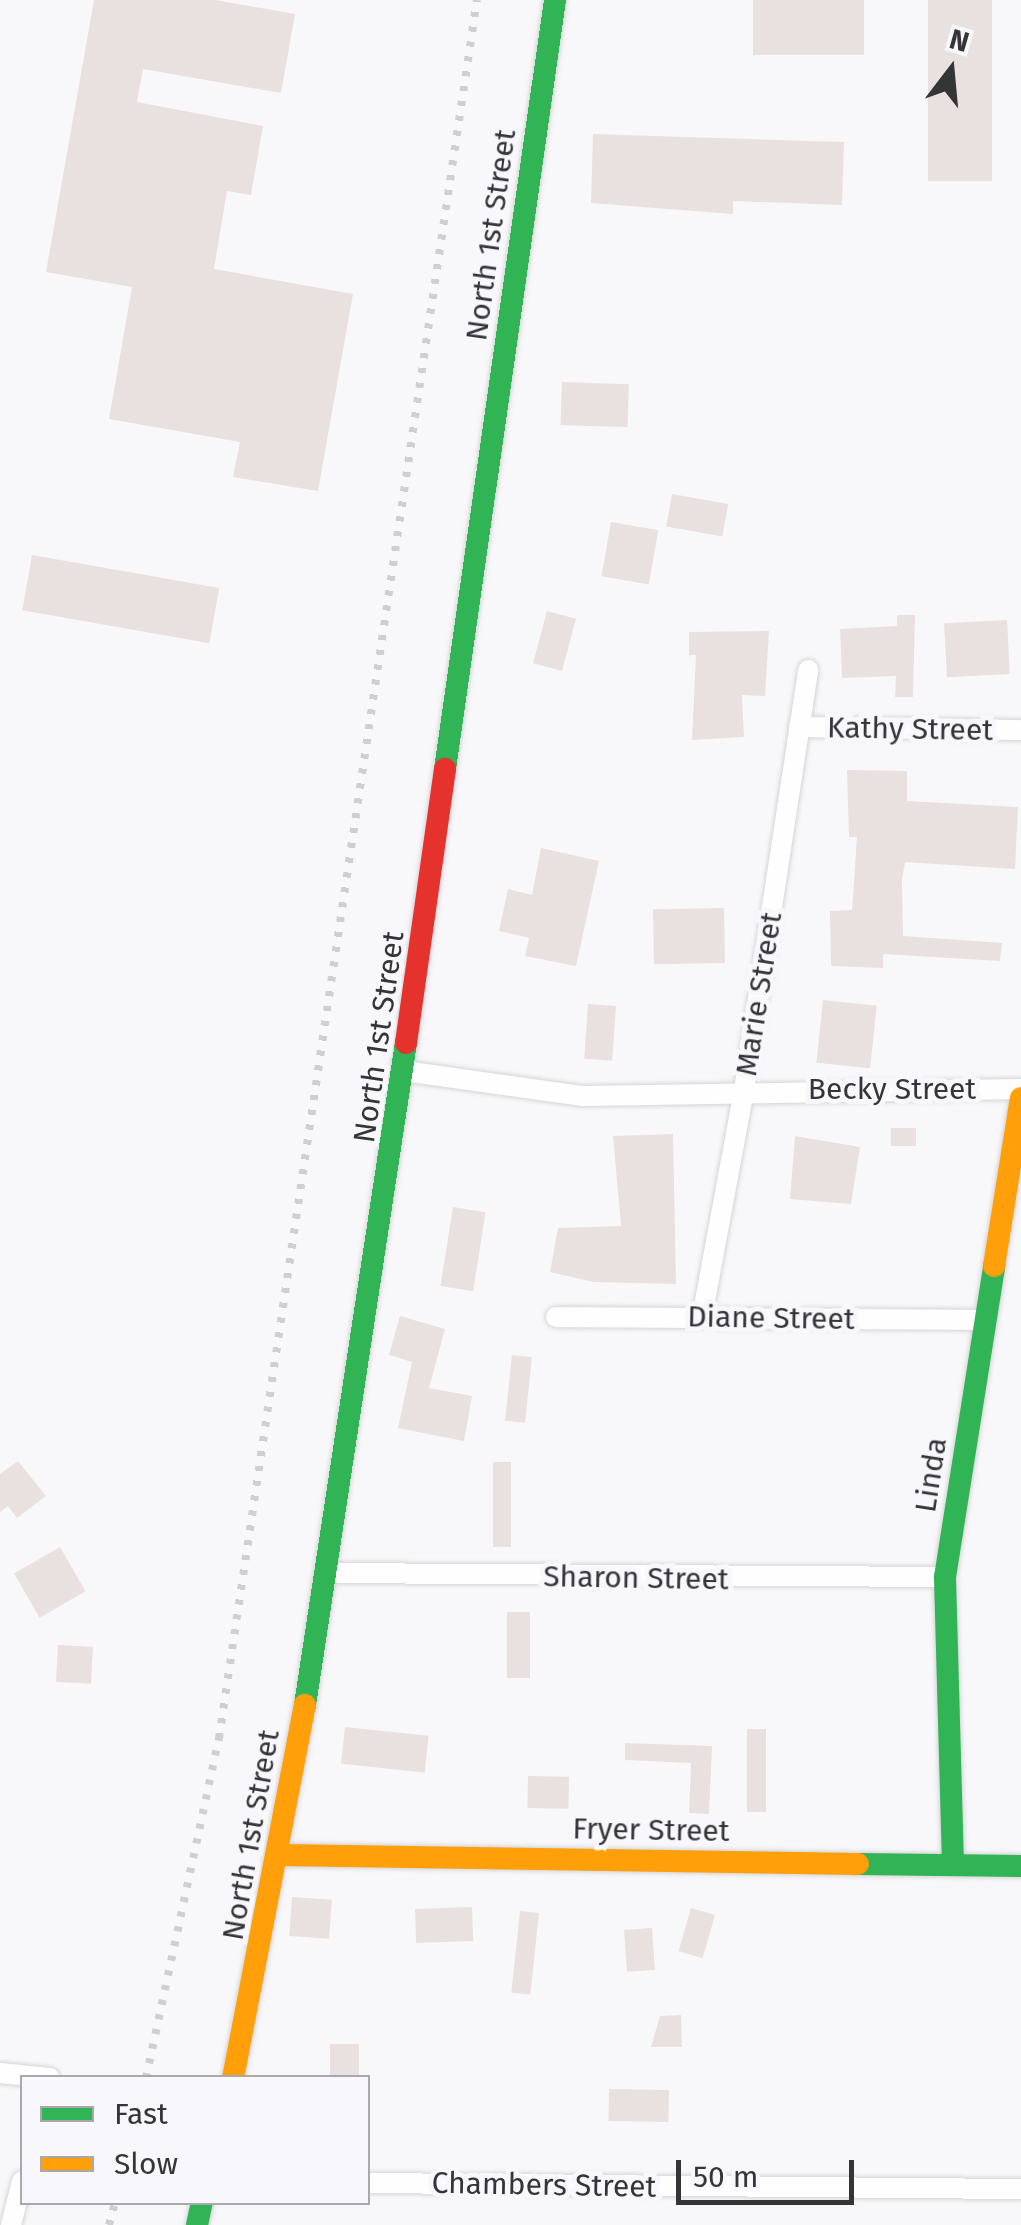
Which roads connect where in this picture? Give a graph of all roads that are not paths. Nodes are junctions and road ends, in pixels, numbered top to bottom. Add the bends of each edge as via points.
1 (555, 0) edge
2 (808, 670) dead end
3 (799, 728) junction
4 (1021, 730) edge
5 (404, 1071) junction
6 (1021, 1089) edge
7 (744, 1090) junction
8 (1021, 1098) edge
9 (556, 1317) dead end
10 (702, 1317) junction
11 (986, 1320) junction
12 (326, 1572) junction
13 (945, 1577) junction
14 (280, 1855) junction
15 (953, 1865) junction
16 (1021, 1866) edge
17 (0, 2073) edge
18 (33, 2075) edge
19 (234, 2075) edge
20 (370, 2183) edge
21 (20, 2188) edge
22 (1021, 2189) edge
23 (11, 2225) edge

1 - 5 street, North 1st Street
2 - 3 street, Marie Street
3 - 4 street, Kathy Street
3 - 7 street, Marie Street
5 - 7 street, Becky Street via 583,1096
5 - 12 street, North 1st Street
6 - 7 street, Becky Street
7 - 10 street, Marie Street
8 - 11 street, Linda
9 - 10 street, Diane Street
10 - 11 street, Diane Street
11 - 13 street, Linda
12 - 13 street, Sharon Street
12 - 14 street, North 1st Street
13 - 15 street, Linda
14 - 15 street, Fryer Street
14 - 19 street, North 1st Street
15 - 16 street, Fryer Street
17 - 18 street
20 - 22 street, Chambers Street
21 - 23 street

